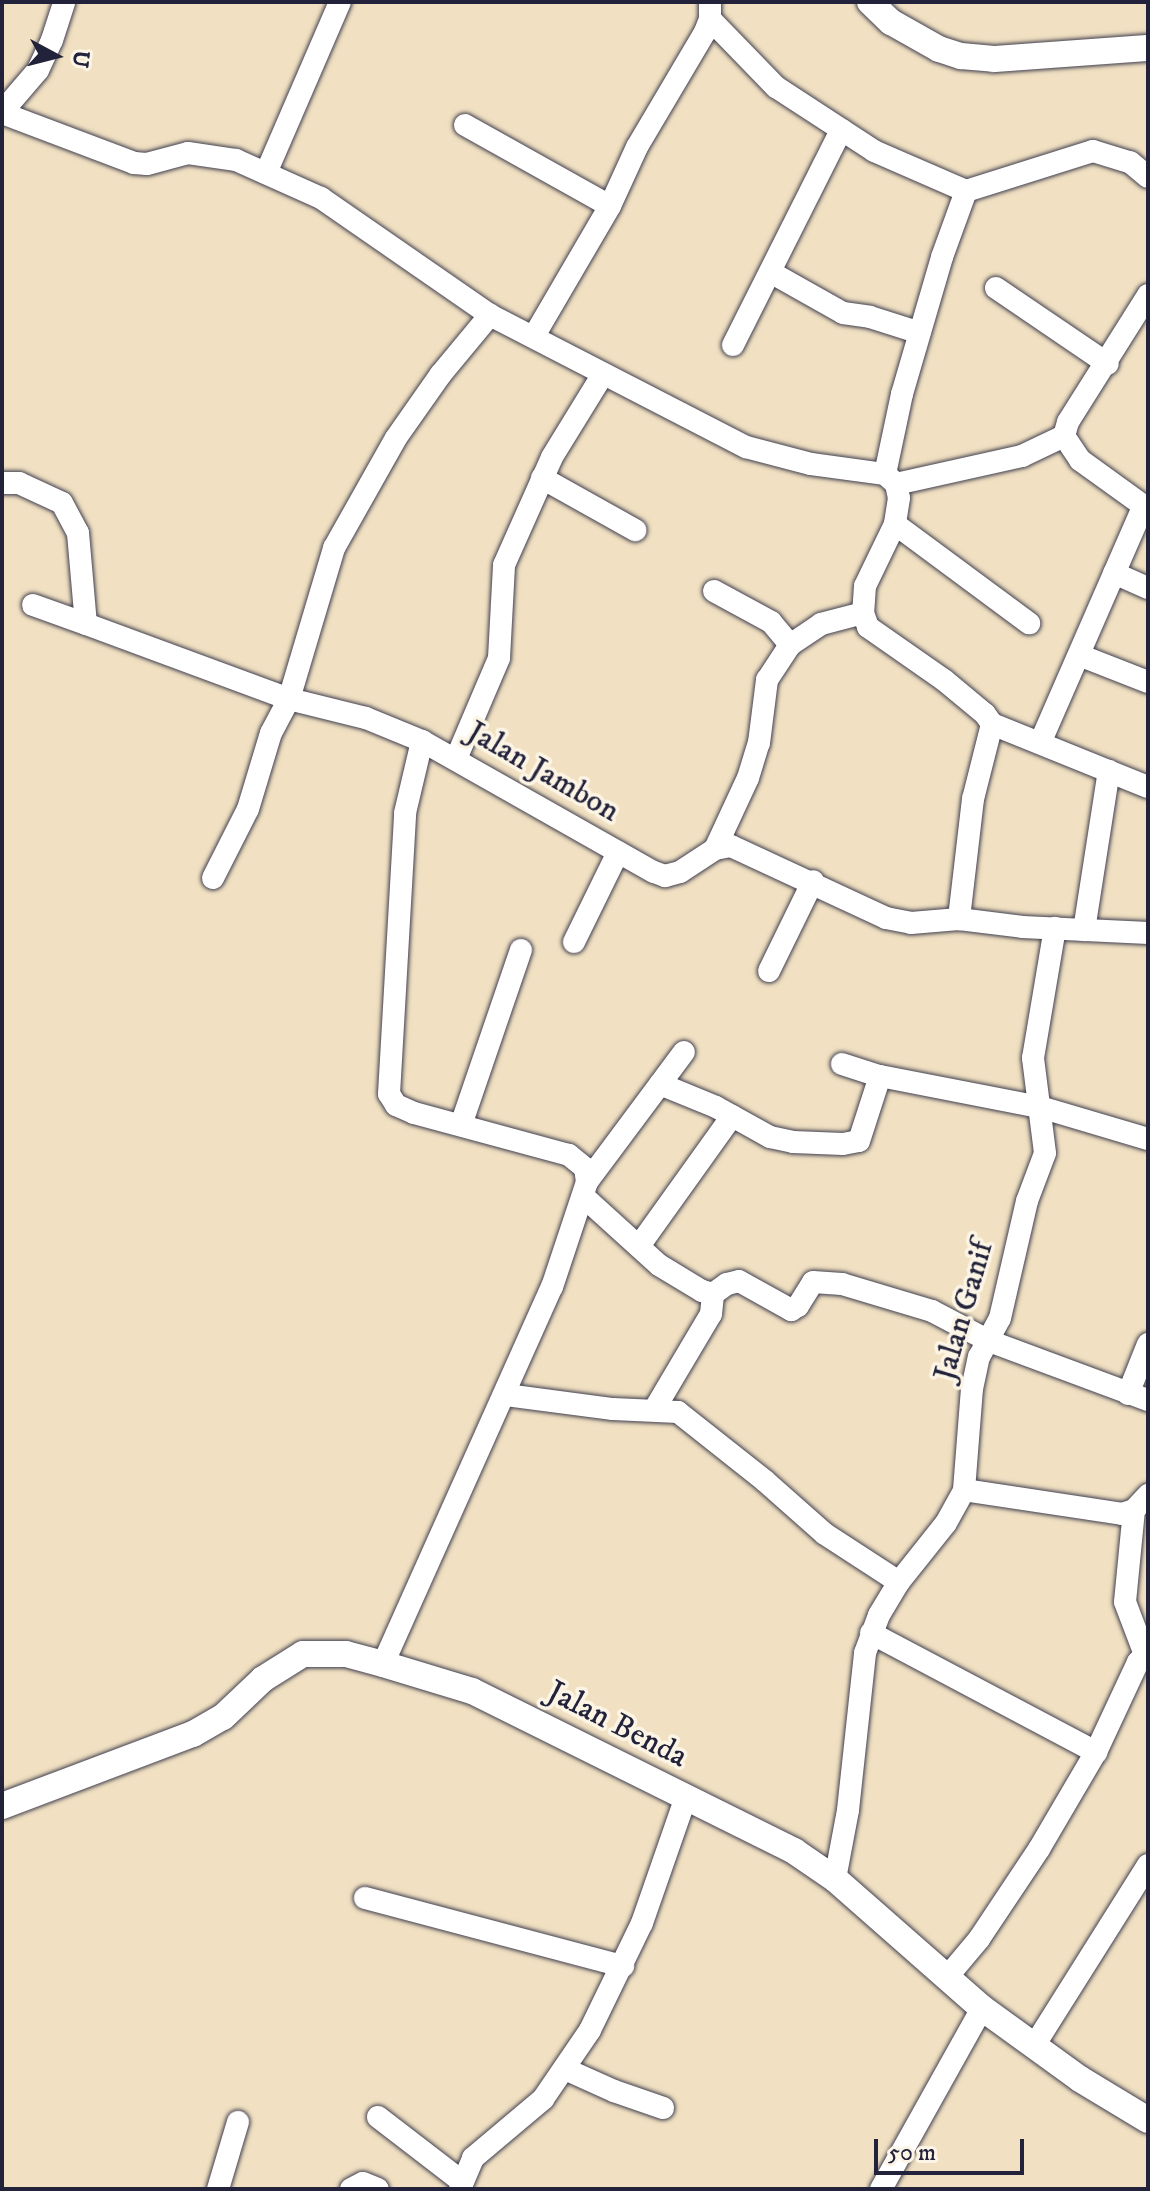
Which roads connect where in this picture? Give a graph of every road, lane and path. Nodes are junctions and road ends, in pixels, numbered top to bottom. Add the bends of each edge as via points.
1 (64, 2) edge
2 (340, 2) edge
3 (870, 2) edge
4 (710, 10) edge
5 (1148, 48) edge
6 (2, 113) edge
7 (465, 125) dead end
8 (841, 130) junction
9 (266, 173) junction
10 (1148, 177) edge
11 (966, 191) junction
12 (610, 206) junction
13 (772, 273) junction
14 (996, 288) dead end
15 (1148, 295) edge
16 (490, 315) junction
17 (920, 333) junction
18 (534, 336) junction
19 (733, 345) dead end
20 (1108, 364) junction
21 (603, 374) junction
22 (1064, 436) junction
23 (542, 478) junction
24 (891, 479) junction
25 (2, 483) edge
26 (1145, 508) edge
27 (895, 524) junction
28 (635, 530) dead end
29 (1114, 573) junction
30 (1148, 588) edge
31 (714, 591) dead end
32 (33, 605) dead end
33 (863, 613) junction
34 (1029, 623) dead end
35 (86, 624) junction
36 (790, 645) junction
37 (1079, 655) junction
38 (1148, 682) edge
39 (289, 699) junction
40 (992, 724) junction
41 (422, 741) junction
42 (1040, 743) junction
43 (456, 759) junction
44 (1109, 771) junction
45 (1148, 787) edge
46 (715, 849) junction
47 (618, 852) junction
48 (213, 878) dead end
49 (813, 881) junction
50 (959, 919) junction
51 (1055, 928) junction
52 (1084, 930) junction
53 (1148, 933) edge
54 (574, 942) dead end
55 (521, 950) dead end
56 (769, 971) dead end
57 (684, 1052) dead end
58 (842, 1064) dead end
59 (880, 1076) junction
60 (660, 1084) junction
61 (1040, 1107) junction
62 (732, 1116) junction
63 (461, 1125) junction
64 (1148, 1139) edge
65 (586, 1189) junction
66 (639, 1246) junction
67 (713, 1294) junction
68 (989, 1341) junction
69 (1148, 1344) edge
70 (506, 1395) junction
71 (1138, 1397) edge
72 (654, 1410) junction
73 (964, 1490) junction
74 (1141, 1502) edge
75 (899, 1582) junction
76 (871, 1633) junction
77 (1146, 1651) edge
78 (383, 1664) junction
79 (1096, 1752) junction
80 (686, 1797) junction
81 (2, 1806) edge
82 (1148, 1865) edge
83 (835, 1879) junction
84 (365, 1898) dead end
85 (623, 1966) junction
86 (948, 1976) junction
87 (982, 2008) junction
88 (1034, 2046) junction
89 (565, 2069) junction
90 (663, 2108) dead end
91 (378, 2117) dead end
92 (1148, 2120) edge
93 (238, 2122) dead end
94 (461, 2185) edge
95 (218, 2189) edge
96 (351, 2189) edge
97 (378, 2189) edge
98 (881, 2189) edge

1 - 6 street via 38,70
2 - 9 street
3 - 5 street via 891,22 961,56 994,59
4 - 8 street via 776,87
4 - 12 street
6 - 9 street via 134,163 188,153 216,155
7 - 12 street
8 - 11 street via 874,151
8 - 13 street
9 - 16 street via 321,198
10 - 11 street via 1130,162 1093,151
11 - 17 street
12 - 18 street
13 - 17 street via 843,313
13 - 19 street
14 - 20 street
15 - 20 street
16 - 18 street
16 - 39 street via 441,374 360,496 319,589
17 - 24 street
18 - 21 street
20 - 22 street
21 - 23 street
21 - 24 street via 746,447
22 - 24 street via 1022,456
22 - 26 street via 1080,460
23 - 28 street
23 - 43 street via 504,565 499,658
24 - 27 street via 899,498
25 - 35 street via 19,483 62,503 78,533
26 - 29 street
27 - 33 street via 865,586
27 - 34 street
29 - 30 street
29 - 37 street
31 - 36 street via 771,622
32 - 35 street, Jalan Jambon
33 - 36 street via 821,624
33 - 40 street via 868,627 944,680
35 - 39 street, Jalan Jambon
36 - 46 street via 767,680 756,754
37 - 38 street
37 - 42 street
39 - 41 street, Jalan Jambon via 366,718
39 - 48 street via 269,737 248,809
40 - 42 street
40 - 50 street via 973,799
41 - 43 street, Jalan Jambon
41 - 63 street via 405,813 387,1079 396,1105
42 - 44 street
43 - 47 street, Jalan Jambon
44 - 45 street
44 - 52 street
46 - 47 street, Jalan Jambon via 665,876
46 - 49 street via 731,846
47 - 54 street
49 - 50 street via 886,918 911,923
49 - 56 street
50 - 51 street
51 - 52 street
51 - 61 street, Jalan Ganif via 1033,1058
52 - 53 street
55 - 63 street
57 - 60 street
58 - 59 street
59 - 61 street
59 - 62 street via 862,1137 852,1144 778,1140
60 - 62 street
60 - 65 street
61 - 64 street
61 - 68 street, Jalan Ganif via 1045,1153
62 - 66 street
63 - 65 street via 569,1155 585,1168
65 - 66 street
65 - 70 street
66 - 67 street via 659,1265
67 - 68 street via 739,1281 791,1310 813,1282 822,1280 932,1311
67 - 72 street via 711,1314
68 - 71 street
68 - 73 street, Jalan Ganif via 979,1357 972,1389
69 - 71 street
70 - 72 street
70 - 78 street
72 - 75 street via 678,1412 825,1534
73 - 74 street via 1122,1514
73 - 75 street, Jalan Ganif via 946,1523
74 - 77 street via 1125,1602
75 - 76 street, Jalan Ganif
76 - 79 street
76 - 83 street, Jalan Ganif
77 - 79 street
78 - 80 street, Jalan Benda via 472,1691
78 - 81 street, Jalan Benda via 346,1654 303,1654 193,1734
79 - 86 street via 1039,1849
80 - 83 street, Jalan Benda via 744,1823
80 - 85 street
82 - 88 street
83 - 86 street, Jalan Benda
84 - 85 street
85 - 89 street
86 - 87 street, Jalan Benda
87 - 88 street, Jalan Benda
87 - 98 street
88 - 92 street, Jalan Benda
89 - 90 street
89 - 94 street via 543,2099 473,2158
91 - 94 street
93 - 95 street
96 - 97 street via 363,2183

